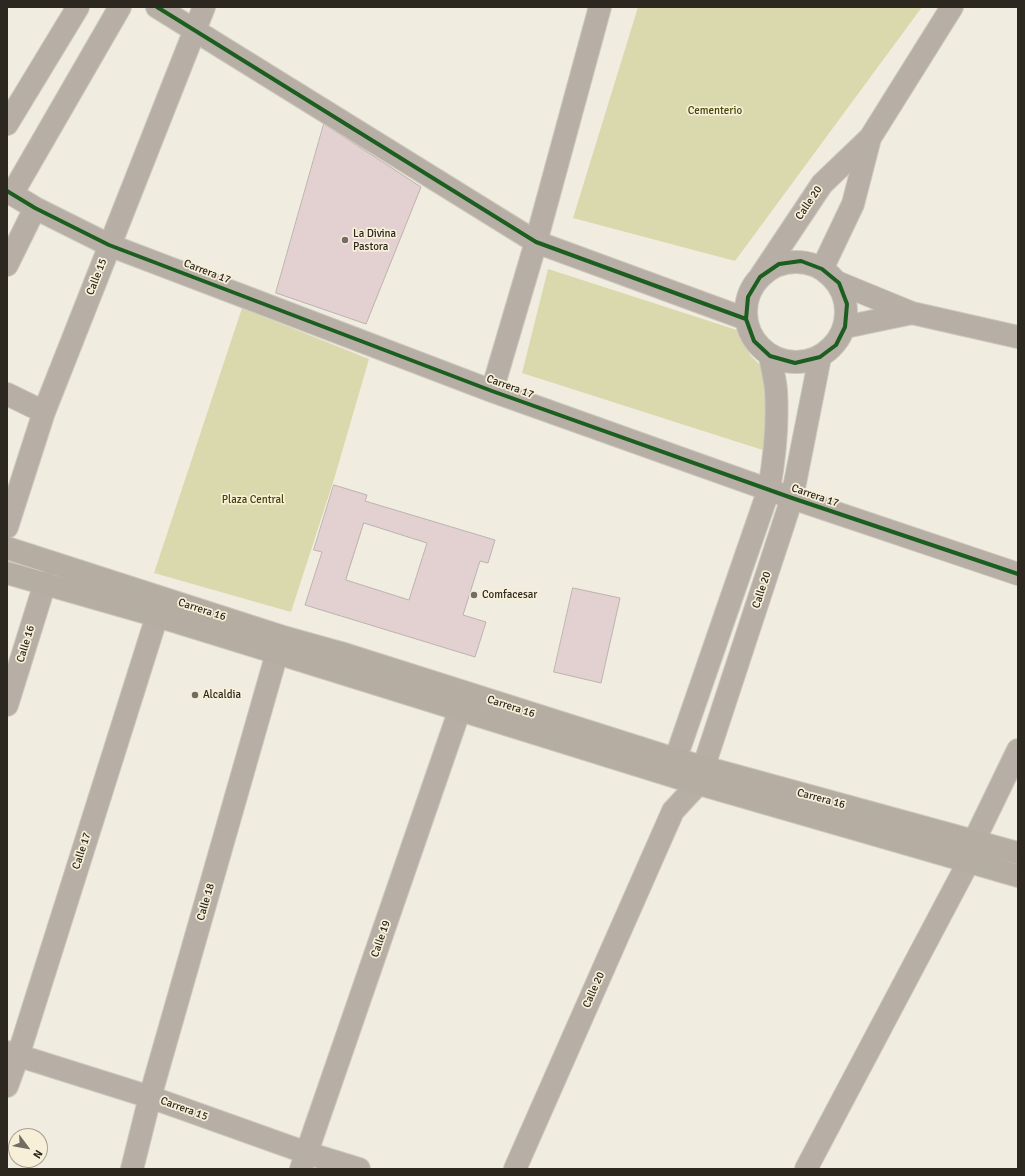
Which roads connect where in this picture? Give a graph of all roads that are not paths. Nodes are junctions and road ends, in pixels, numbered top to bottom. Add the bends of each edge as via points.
1 (78, 7) edge
2 (120, 7) edge
3 (157, 7) edge
4 (204, 7) edge
5 (600, 7) edge
6 (952, 7) edge
7 (194, 30) junction
8 (7, 124) edge
9 (870, 138) junction
10 (9, 192) edge
11 (35, 208) junction
12 (536, 242) junction
13 (109, 244) junction
14 (7, 265) edge
15 (822, 269) junction
16 (760, 277) junction
17 (839, 283) junction
18 (912, 313) junction
19 (746, 319) junction
20 (845, 327) junction
21 (1018, 337) edge
22 (770, 356) junction
23 (820, 357) junction
24 (492, 391) junction
25 (7, 394) edge
26 (44, 412) junction
27 (769, 489) junction
28 (792, 498) junction
29 (7, 527) edge
30 (7, 548) edge
31 (7, 573) edge
32 (1018, 574) edge
33 (45, 583) junction
34 (157, 616) junction
35 (279, 644) junction
36 (7, 705) edge
37 (460, 709) junction
38 (1018, 750) edge
39 (672, 767) junction
40 (701, 775) junction
41 (673, 811) junction
42 (971, 851) junction
43 (1018, 853) edge
44 (1018, 876) edge
45 (12, 1054) edge
46 (7, 1086) edge
47 (150, 1097) junction
48 (304, 1161) edge
49 (132, 1169) edge
50 (359, 1169) edge
51 (515, 1169) edge
52 (806, 1169) edge

1 - 8 street
2 - 10 street
3 - 7 street
4 - 7 street, Calle 15
5 - 12 street
6 - 9 street, Calle 20
7 - 12 street
7 - 13 street, Calle 15
9 - 15 street, Calle 20 via 853,204
9 - 16 street, Calle 20 via 822,184
10 - 11 street, Carrera 17
11 - 13 street, Carrera 17
11 - 14 street
12 - 19 street
12 - 24 street
13 - 24 street, Carrera 17
13 - 26 street, Calle 15
15 - 16 street via 801,261 779,264
15 - 17 street
16 - 19 street via 748,297
17 - 18 street
17 - 20 street via 847,304
18 - 20 street
18 - 21 street
19 - 22 street via 754,341
20 - 23 street via 836,345
22 - 23 street via 795,364
22 - 27 street, Calle 20 via 776,389 777,424
23 - 28 street, Calle 20
24 - 27 street, Carrera 17
25 - 26 street
26 - 29 street, Calle 15
27 - 28 street, Carrera 17
27 - 39 street, Calle 20
28 - 32 street, Carrera 17
28 - 40 street, Calle 20
30 - 35 main road, Carrera 16
31 - 33 main road, Carrera 16
33 - 34 main road, Carrera 16
33 - 36 street, Calle 16
34 - 35 main road, Carrera 16
34 - 45 street, Calle 17
35 - 37 main road, Carrera 16
35 - 39 main road, Carrera 16 via 341,653
35 - 47 street, Calle 18
37 - 39 main road, Carrera 16
37 - 48 street, Calle 19
38 - 42 street
39 - 40 main road, Carrera 16
39 - 41 street, Calle 20
40 - 41 street, Calle 20
40 - 42 main road, Carrera 16
41 - 51 street, Calle 20
42 - 43 main road, Carrera 16
42 - 44 main road, Carrera 16
42 - 52 street
45 - 46 street, Calle 17
45 - 47 street, Carrera 15
47 - 48 street, Carrera 15
47 - 49 street, Calle 18
48 - 50 street, Carrera 15

